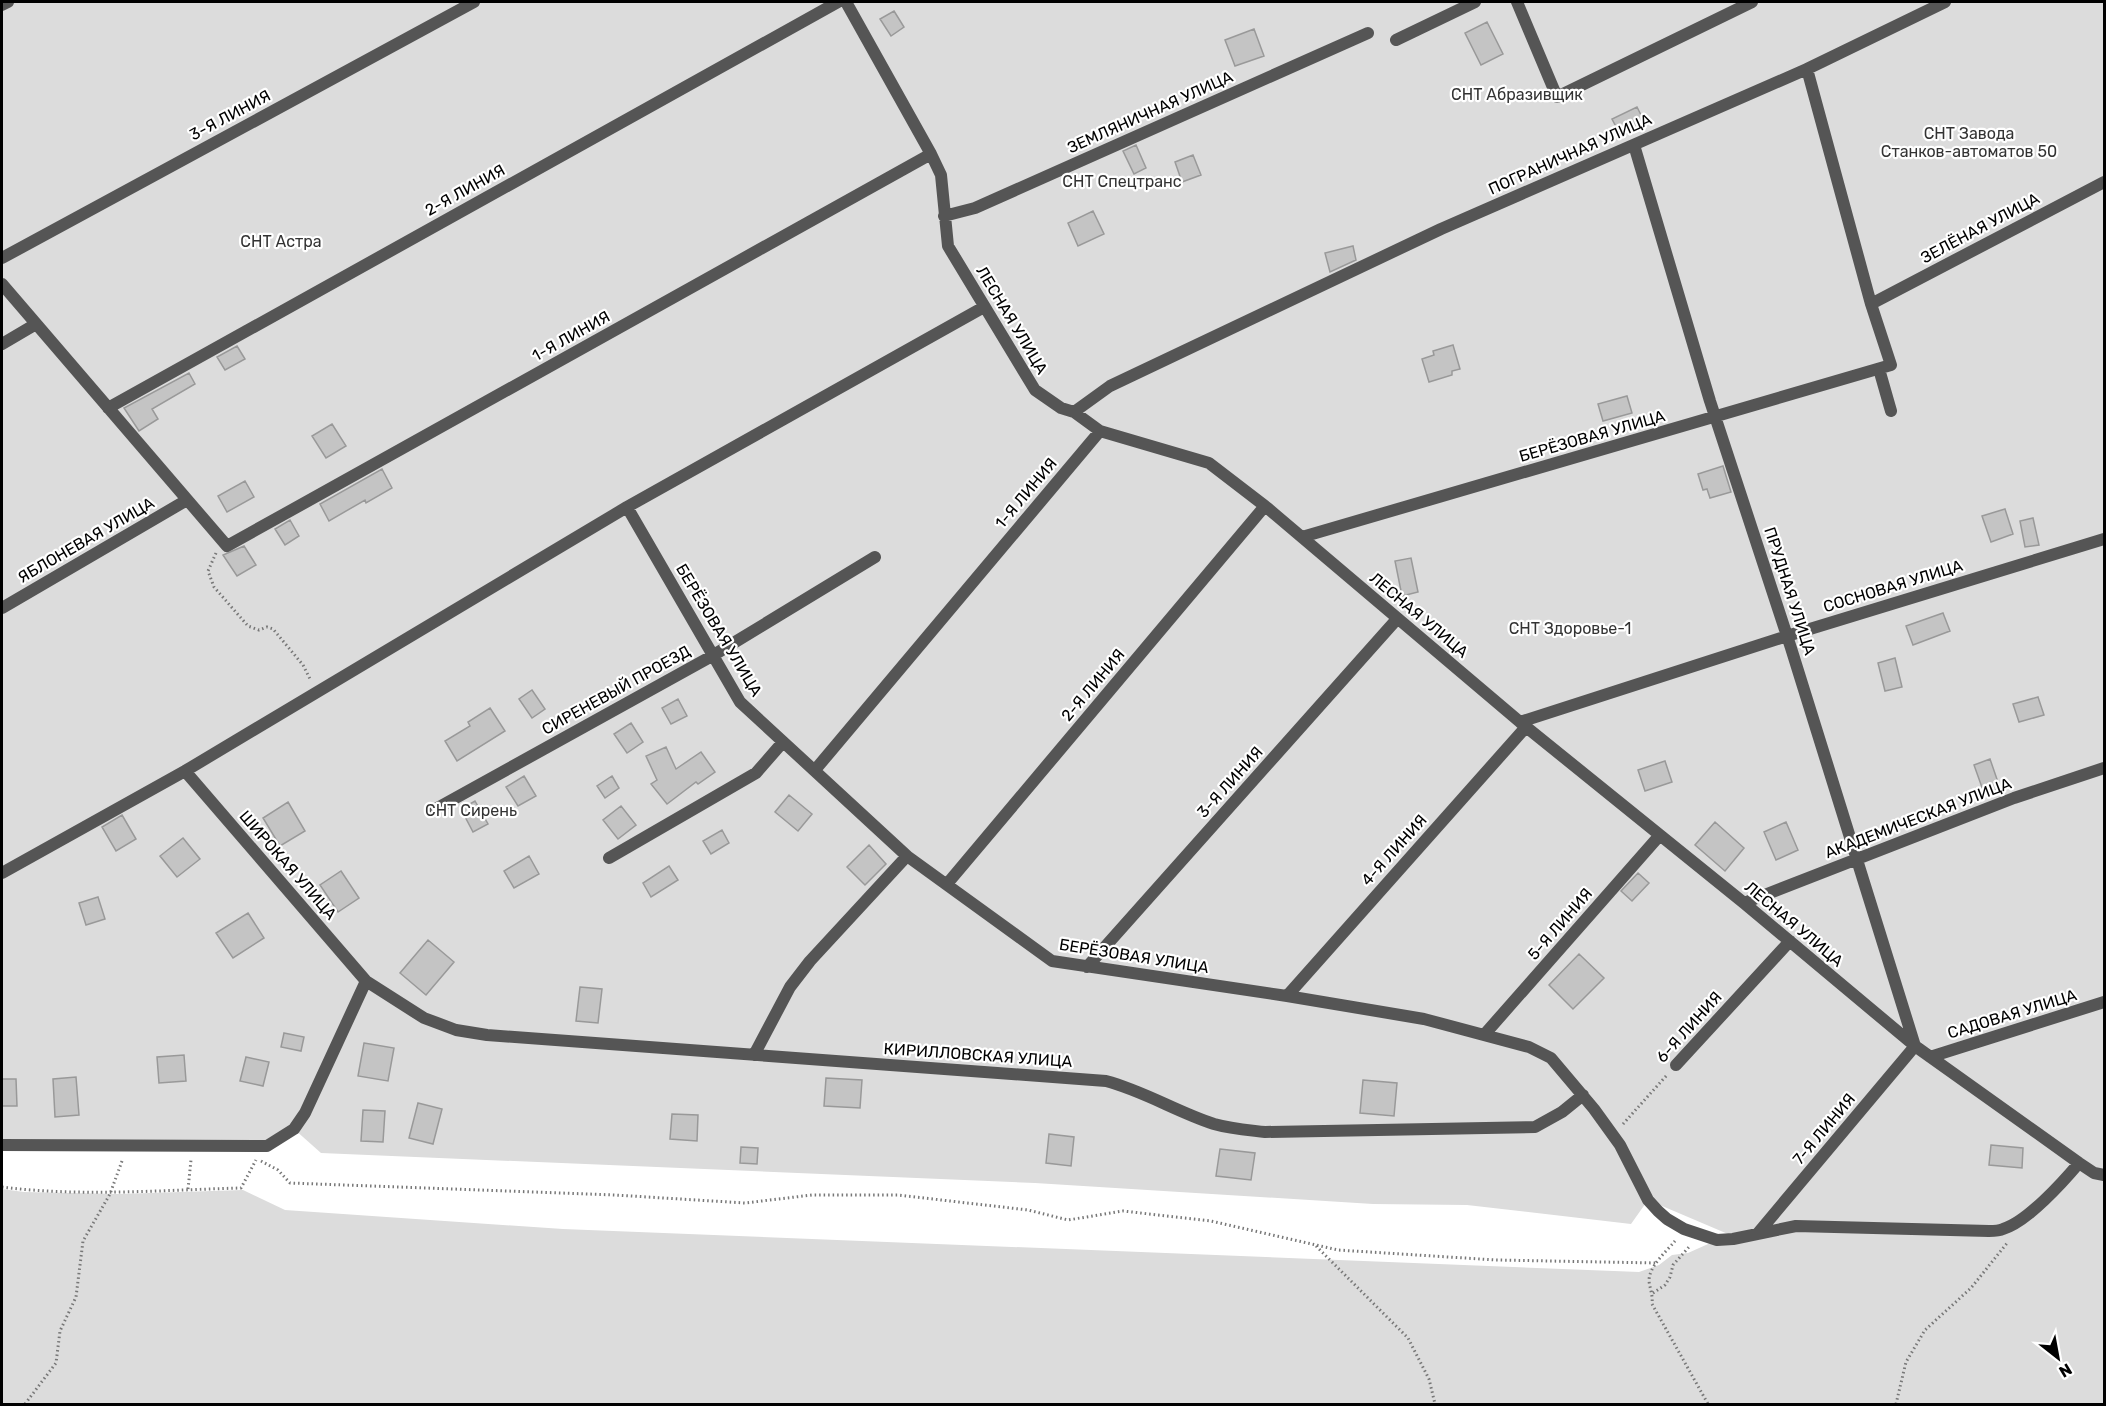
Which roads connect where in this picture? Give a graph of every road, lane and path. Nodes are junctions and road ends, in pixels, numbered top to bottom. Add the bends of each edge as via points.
1 (8, 2) edge
2 (474, 2) edge
3 (838, 2) edge
4 (846, 2) edge
5 (1475, 2) edge
6 (1517, 2) edge
7 (1752, 2) edge
8 (1945, 2) edge
9 (2, 5) edge
10 (1368, 33) dead end
11 (1396, 40) dead end
12 (1807, 69) junction
13 (1635, 145) junction
14 (931, 154) junction
15 (2104, 182) edge
16 (944, 216) junction
17 (2, 258) edge
18 (2, 284) edge
19 (1871, 304) junction
20 (984, 307) junction
21 (36, 324) junction
22 (2, 344) edge
23 (1878, 369) junction
24 (108, 408) junction
25 (1891, 411) dead end
26 (1074, 412) junction
27 (1715, 417) junction
28 (1100, 431) junction
29 (187, 500) junction
30 (1265, 506) junction
31 (627, 507) junction
32 (1302, 537) junction
33 (2104, 539) edge
34 (225, 544) junction
35 (875, 557) dead end
36 (2, 608) edge
37 (1397, 619) junction
38 (1787, 636) junction
39 (712, 656) junction
40 (316, 693) junction
41 (1523, 724) junction
42 (783, 742) junction
43 (2104, 768) edge
44 (815, 770) junction
45 (185, 771) junction
46 (432, 811) dead end
47 (1660, 835) junction
48 (907, 856) junction
49 (609, 858) dead end
50 (1858, 860) junction
51 (2, 873) edge
52 (947, 885) junction
53 (1744, 903) junction
54 (1790, 941) junction
55 (1088, 967) junction
56 (366, 981) junction
57 (1287, 996) junction
58 (2104, 1002) edge
59 (1484, 1035) junction
60 (1915, 1046) junction
61 (754, 1055) junction
62 (1930, 1057) junction
63 (1676, 1065) joint
64 (1583, 1095) junction
65 (1613, 1134) junction
66 (2, 1145) edge
67 (193, 1146) junction
68 (260, 1147) junction
69 (257, 1160) junction
70 (2079, 1163) junction
71 (122, 1166) dead end
72 (2104, 1175) edge
73 (2, 1187) edge
74 (188, 1189) junction
75 (111, 1191) junction
76 (2018, 1222) junction
77 (1684, 1228) junction
78 (1758, 1233) junction
79 (1700, 1235) junction
80 (1316, 1245) junction
81 (1656, 1263) junction
82 (1653, 1293) junction
83 (25, 1404) edge
84 (1435, 1404) edge
85 (1708, 1404) edge
86 (1896, 1404) edge

1 - 9 street
2 - 17 street, 3-Я ЛИНИЯ
3 - 24 street, 2-Я ЛИНИЯ
4 - 14 street, ЛЕСНАЯ УЛИЦА
5 - 11 street
6 - 7 street via 1557,97
8 - 12 street, ПОГРАНИЧНАЯ УЛИЦА
10 - 16 street, ЗЕМЛЯНИЧНАЯ УЛИЦА via 975,208
12 - 13 street, ПОГРАНИЧНАЯ УЛИЦА
12 - 19 street
13 - 26 street, ПОГРАНИЧНАЯ УЛИЦА via 1441,229 1110,386
13 - 27 street, ПРУДНАЯ УЛИЦА
14 - 16 street, ЛЕСНАЯ УЛИЦА via 941,175
14 - 34 street, 1-Я ЛИНИЯ
15 - 19 street, ЗЕЛЁНАЯ УЛИЦА
16 - 20 street, ЛЕСНАЯ УЛИЦА via 948,246
18 - 21 street
19 - 23 street, БЕРЁЗОВАЯ УЛИЦА via 1891,365
20 - 26 street, ЛЕСНАЯ УЛИЦА via 1035,390
20 - 31 street
21 - 22 street
21 - 24 street
23 - 25 street
23 - 27 street, БЕРЁЗОВАЯ УЛИЦА
24 - 29 street
26 - 28 street, ЛЕСНАЯ УЛИЦА
27 - 32 street, БЕРЁЗОВАЯ УЛИЦА
27 - 38 street, ПРУДНАЯ УЛИЦА
28 - 30 street, ЛЕСНАЯ УЛИЦА via 1209,463
28 - 44 street, 1-Я ЛИНИЯ
29 - 34 street
29 - 36 street, ЯБЛОНЕВАЯ УЛИЦА
30 - 32 street, ЛЕСНАЯ УЛИЦА
30 - 52 street, 2-Я ЛИНИЯ
31 - 39 street, БЕРЁЗОВАЯ УЛИЦА
31 - 40 street
32 - 37 street, ЛЕСНАЯ УЛИЦА
33 - 38 street, СОСНОВАЯ УЛИЦА
34 - 40 path via 217,549 208,571 214,587 248,626 273,629 303,665
35 - 39 street, СИРЕНЕВЫЙ ПРОЕЗД
37 - 41 street, ЛЕСНАЯ УЛИЦА
37 - 55 street, 3-Я ЛИНИЯ
38 - 41 street, СОСНОВАЯ УЛИЦА
38 - 50 street, ПРУДНАЯ УЛИЦА
39 - 42 street, БЕРЁЗОВАЯ УЛИЦА via 740,702
39 - 46 street, СИРЕНЕВЫЙ ПРОЕЗД
40 - 45 street
41 - 47 street, ЛЕСНАЯ УЛИЦА
41 - 57 street, 4-Я ЛИНИЯ
42 - 44 street, БЕРЁЗОВАЯ УЛИЦА
42 - 49 street via 756,773
43 - 50 street, АКАДЕМИЧЕСКАЯ УЛИЦА via 2014,798
44 - 48 street, БЕРЁЗОВАЯ УЛИЦА
45 - 51 street
45 - 56 street, ШИРОКАЯ УЛИЦА
47 - 53 street, ЛЕСНАЯ УЛИЦА
47 - 59 street, 5-Я ЛИНИЯ
48 - 52 street, БЕРЁЗОВАЯ УЛИЦА
48 - 61 street via 790,987
50 - 53 street, АКАДЕМИЧЕСКАЯ УЛИЦА
50 - 60 street, ПРУДНАЯ УЛИЦА
52 - 55 street, БЕРЁЗОВАЯ УЛИЦА via 1052,961
53 - 54 street, ЛЕСНАЯ УЛИЦА
54 - 60 street, ЛЕСНАЯ УЛИЦА
54 - 63 street, 6-Я ЛИНИЯ
55 - 57 street, БЕРЁЗОВАЯ УЛИЦА
56 - 61 street, КИРИЛЛОВСКАЯ УЛИЦА via 424,1018 456,1030
56 - 68 street via 294,1129
57 - 59 street, БЕРЁЗОВАЯ УЛИЦА via 1424,1019
58 - 62 street, САДОВАЯ УЛИЦА
59 - 64 street, БЕРЁЗОВАЯ УЛИЦА via 1529,1047 1551,1058
60 - 62 street, ЛЕСНАЯ УЛИЦА
60 - 78 street, 7-Я ЛИНИЯ
61 - 64 street, КИРИЛЛОВСКАЯ УЛИЦА via 1106,1081 1211,1123 1265,1132 1535,1127
62 - 70 street, ЛЕСНАЯ УЛИЦА
63 - 65 path, 6-Я ЛИНИЯ
64 - 65 street, БЕРЁЗОВАЯ УЛИЦА
65 - 77 street, БЕРЁЗОВАЯ УЛИЦА via 1648,1200 1667,1219
66 - 67 street
67 - 68 street
67 - 74 path
68 - 69 path
69 - 74 path via 241,1188
69 - 80 path via 278,1170 290,1183 745,1203 812,1195 898,1195 1028,1210 1068,1220 1123,1211 1200,1220
70 - 72 street, ЛЕСНАЯ УЛИЦА
70 - 76 street via 2059,1187
71 - 75 path
73 - 75 path
74 - 75 path
75 - 83 path via 83,1241 76,1297 60,1331 56,1363
76 - 78 street via 1989,1231 1796,1226
76 - 86 path via 2005,1248 1971,1288 1926,1330 1906,1362
77 - 79 street
77 - 81 path
78 - 79 street via 1717,1240
79 - 82 path via 1673,1265 1665,1286
80 - 81 path via 1338,1250 1496,1260
80 - 84 path via 1408,1338 1429,1379
81 - 82 path via 1649,1277
82 - 85 path via 1652,1304

